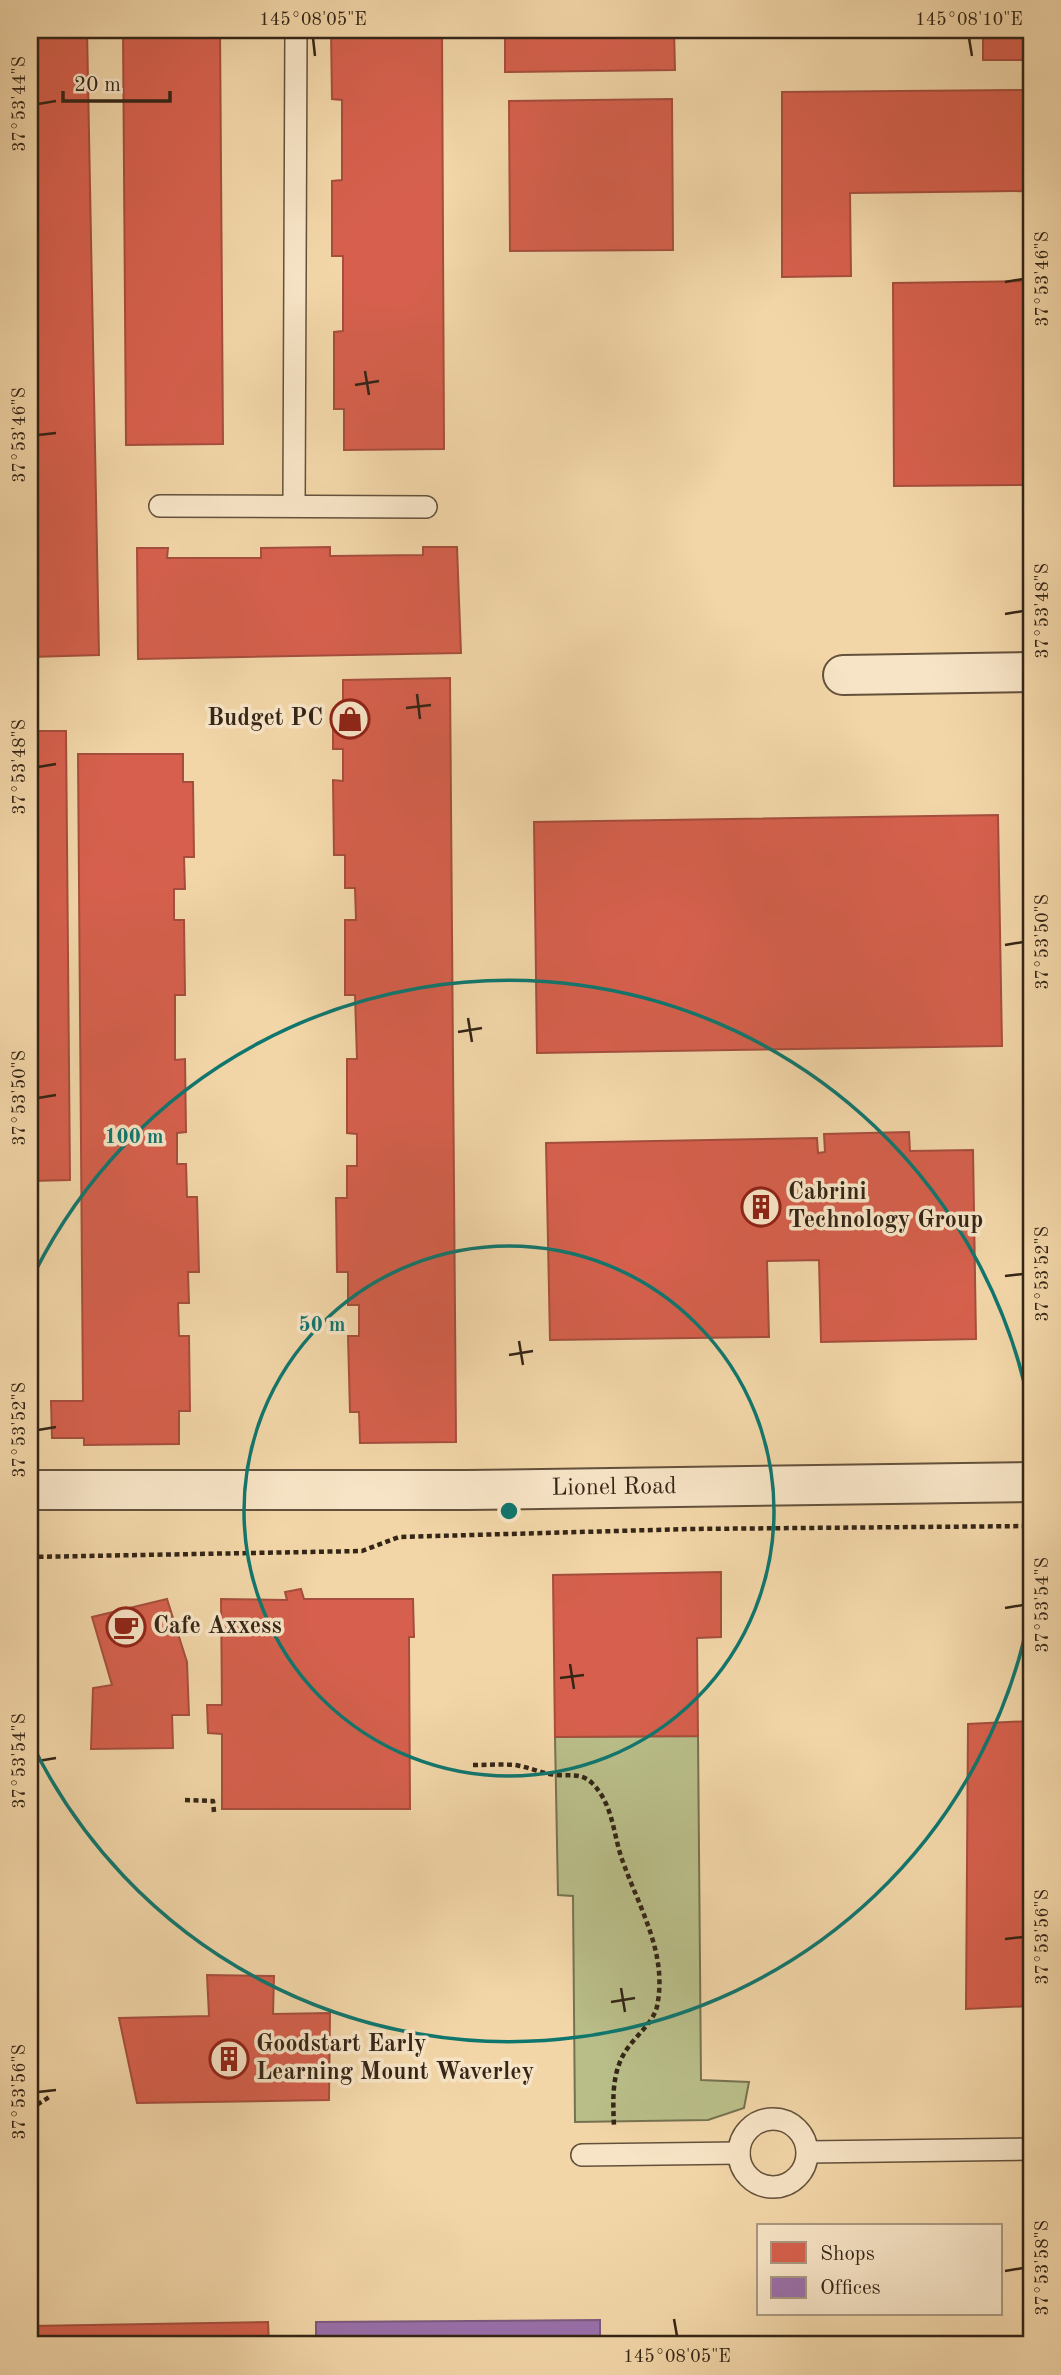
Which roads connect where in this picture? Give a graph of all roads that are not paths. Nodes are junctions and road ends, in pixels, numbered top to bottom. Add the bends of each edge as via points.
1 (296, 30) edge
2 (160, 506) dead end
3 (294, 506) junction
4 (426, 507) dead end
5 (1031, 672) edge
6 (843, 675) dead end
7 (1031, 1482) edge
8 (30, 1490) edge
9 (1031, 2150) edge
10 (808, 2152) junction
11 (739, 2153) junction
12 (582, 2155) dead end

1 - 3 lane
2 - 3 lane
3 - 4 lane
5 - 6 street
7 - 8 street, Lionel Road
9 - 10 lane
10 - 11 lane via 790,2123 766,2120 747,2131
10 - 11 lane via 801,2174 780,2187 756,2183 741,2165
11 - 12 lane

